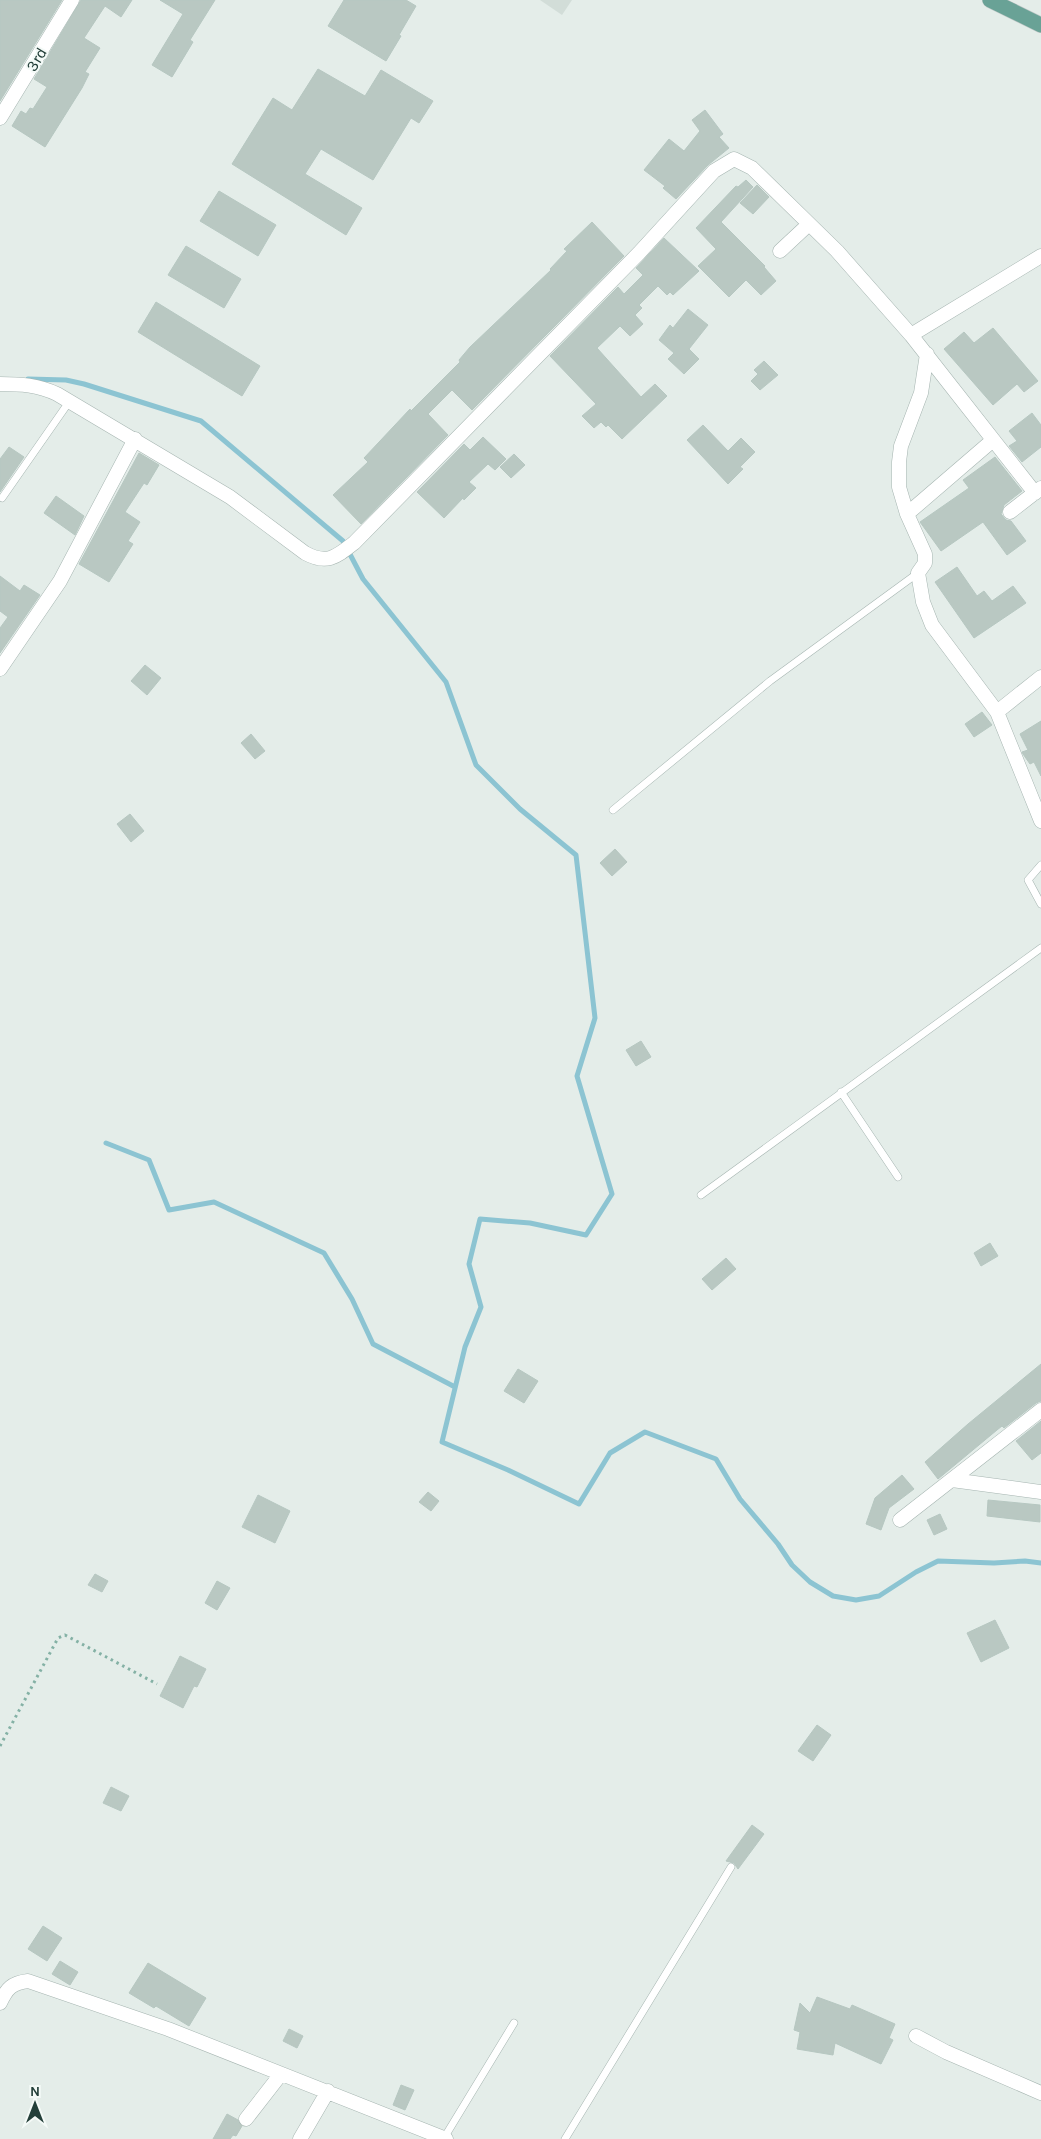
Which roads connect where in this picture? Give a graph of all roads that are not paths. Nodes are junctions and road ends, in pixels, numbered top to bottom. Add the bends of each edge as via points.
1 (72, 0) edge
2 (990, 0) edge
3 (1041, 25) edge
4 (0, 118) edge
5 (809, 224) junction
6 (780, 251) dead end
7 (1041, 256) edge
8 (912, 334) junction
9 (927, 354) junction
10 (0, 384) edge
11 (70, 402) junction
12 (135, 439) junction
13 (993, 440) junction
14 (1038, 491) edge
15 (2, 498) dead end
16 (1010, 512) dead end
17 (907, 514) junction
18 (918, 573) junction
19 (0, 669) edge
20 (1041, 677) edge
21 (997, 712) junction
22 (613, 810) dead end
23 (1041, 821) edge
24 (1041, 865) edge
25 (1041, 904) edge
26 (1041, 948) edge
27 (841, 1092) junction
28 (898, 1177) dead end
29 (701, 1195) dead end
30 (1041, 1410) edge
31 (952, 1480) junction
32 (1041, 1492) edge
33 (900, 1520) dead end
34 (731, 1867) dead end
35 (0, 2003) edge
36 (514, 2023) dead end
37 (916, 2036) dead end
38 (281, 2074) junction
39 (328, 2091) junction
40 (1041, 2093) edge
41 (246, 2119) dead end
42 (445, 2138) edge
43 (300, 2139) edge
44 (564, 2139) edge

1 - 4 street, 3rd
2 - 3 main road
5 - 6 street
5 - 8 street
5 - 12 street via 752,168 734,159 721,165 632,260 354,543 336,557 322,560 310,555 230,497
7 - 8 street
8 - 9 street
9 - 13 street
9 - 17 street via 921,392 901,446 900,487
10 - 11 street via 42,387
11 - 12 street
11 - 15 lane
12 - 19 street via 60,580
13 - 14 street
13 - 17 street
14 - 16 street
17 - 18 street via 925,554 925,563
18 - 21 street via 923,602 932,625
18 - 22 lane via 770,681
20 - 21 street
21 - 23 street
24 - 25 lane via 1028,880
26 - 27 lane
27 - 28 lane
27 - 29 lane
30 - 31 street
31 - 32 street
31 - 33 street
34 - 44 lane
35 - 38 street via 5,1992 16,1982 28,1981 168,2029
36 - 42 lane
37 - 40 street
38 - 39 street
38 - 41 street
39 - 42 street
39 - 43 street

